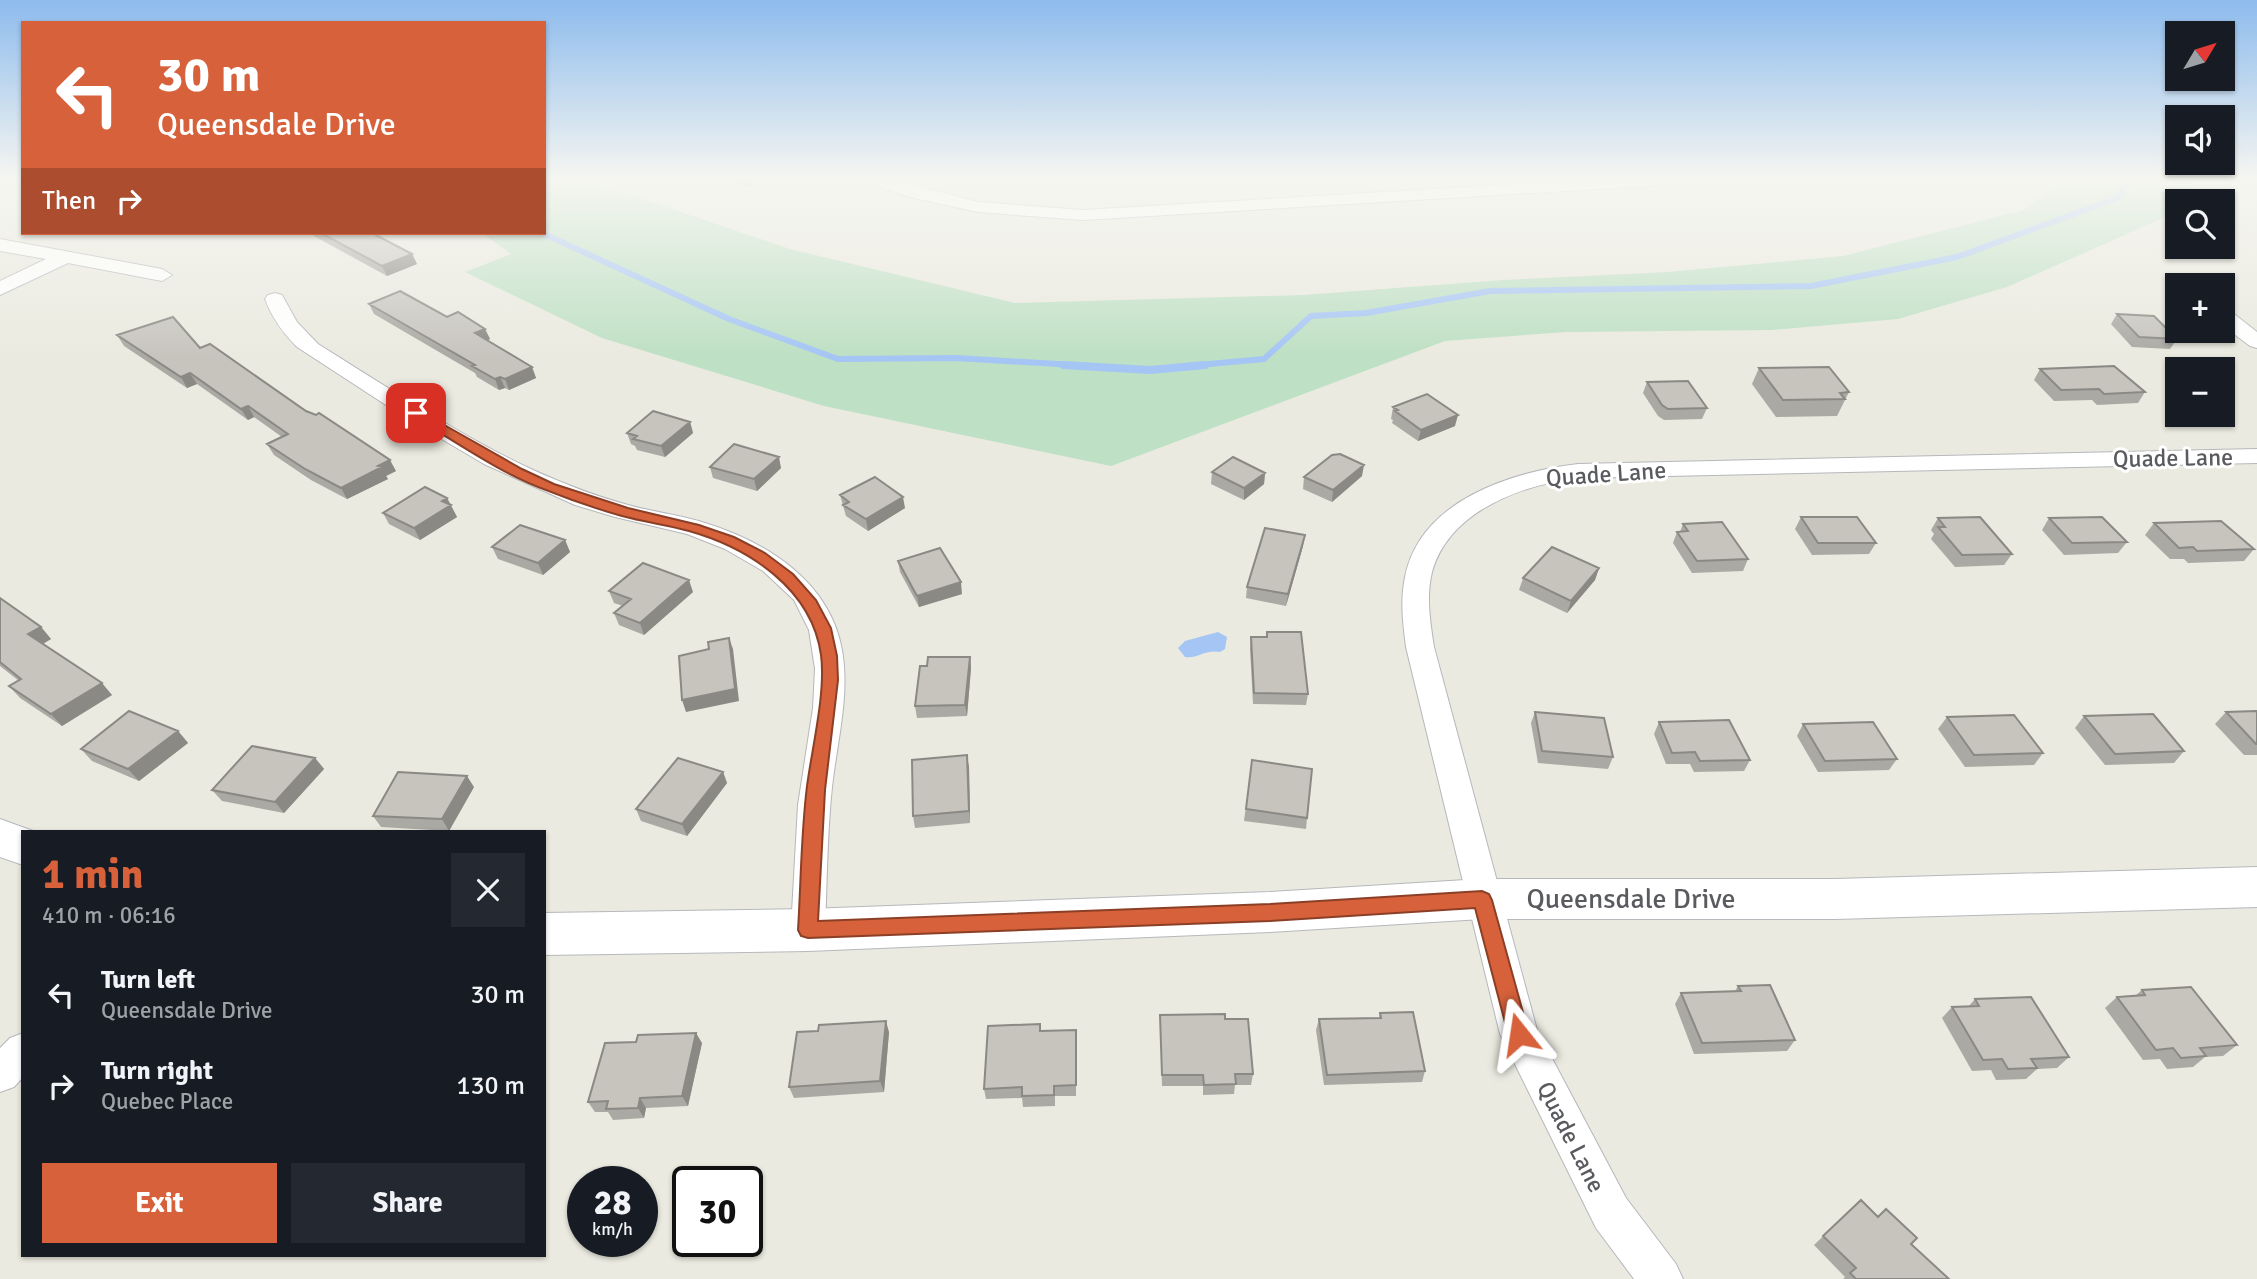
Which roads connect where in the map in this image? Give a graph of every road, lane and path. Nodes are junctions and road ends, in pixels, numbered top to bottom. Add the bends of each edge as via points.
1 (0, 245) edge
2 (66, 257) junction
3 (162, 275) dead end
4 (0, 289) edge
5 (275, 299) dead end
6 (2235, 324) edge
7 (2257, 342) edge
8 (2257, 456) edge
9 (0, 836) edge
10 (21, 846) edge
11 (2257, 887) edge
12 (1482, 900) junction
13 (808, 930) junction
14 (546, 934) edge
15 (21, 1053) edge
16 (0, 1074) edge
17 (1661, 1279) edge

1 - 2 street
2 - 3 street
2 - 4 street
5 - 13 street via 281,317 311,348 517,472 585,500 729,540 787,577 810,603 823,628 829,680 816,790
6 - 7 street
8 - 12 street, Quade Lane via 1571,472 1531,480 1478,502 1450,522 1423,560 1415,585 1414,612
9 - 10 street
11 - 12 street, Queensdale Drive via 1835,899
12 - 13 street, Queensdale Drive
12 - 17 street, Quade Lane via 1519,1034 1611,1213
13 - 14 street, Queensdale Drive
15 - 16 street

